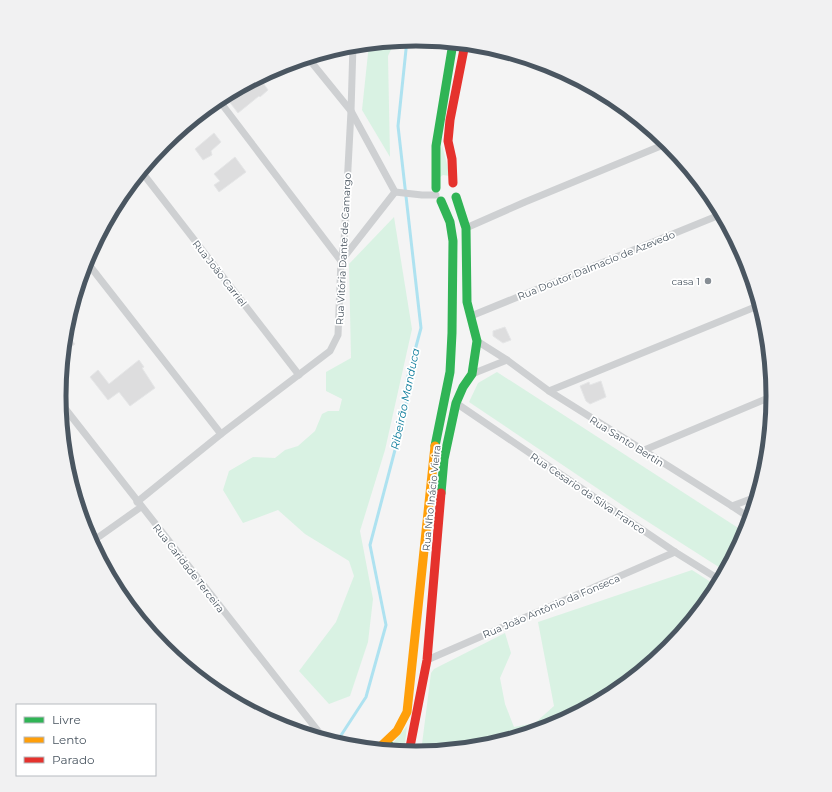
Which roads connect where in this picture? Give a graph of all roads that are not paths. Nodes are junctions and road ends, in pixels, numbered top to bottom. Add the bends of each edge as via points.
1 (452, 48) edge
2 (464, 49) edge
3 (353, 52) edge
4 (311, 62) edge
5 (222, 105) edge
6 (351, 111) junction
7 (660, 146) edge
8 (144, 175) edge
9 (453, 183) junction
10 (398, 192) junction
11 (438, 195) junction
12 (456, 197) junction
13 (716, 216) edge
14 (466, 228) junction
15 (341, 261) junction
16 (91, 267) edge
17 (754, 307) edge
18 (471, 316) junction
19 (477, 341) junction
20 (507, 360) junction
21 (450, 372) junction
22 (472, 374) junction
23 (299, 375) junction
24 (549, 391) junction
25 (766, 399) edge
26 (456, 403) junction
27 (67, 411) edge
28 (221, 434) junction
29 (642, 451) junction
30 (750, 499) edge
31 (139, 504) junction
32 (732, 506) junction
33 (745, 515) edge
34 (96, 538) edge
35 (675, 552) junction
36 (715, 577) edge
37 (427, 660) junction
38 (319, 732) edge
39 (384, 744) edge
40 (410, 746) edge

1 - 11 main road via 436,146
2 - 9 main road via 448,141
3 - 6 street, Rua Vitória Dante de Camargo
4 - 6 street
5 - 15 street
6 - 10 street
6 - 15 street, Rua Vitória Dante de Camargo
7 - 14 street
8 - 23 street, Rua João Carriel
9 - 11 main road via 444,181 439,184
9 - 12 main road via 458,191
10 - 11 street
10 - 15 street
11 - 12 main road via 448,203
11 - 21 main road, Rua Nho Inácio Vieira via 450,222 453,241
12 - 14 main road, Rua Nho Inácio Vieira
13 - 18 street, Rua Doutor Dalmacio de Azevedo
14 - 18 main road, Rua Nho Inácio Vieira via 467,302
15 - 23 street, Rua Vitória Dante de Camargo via 338,335 330,351
16 - 28 street
17 - 24 street
18 - 19 main road, Rua Nho Inácio Vieira
19 - 20 street, Rua Santo Bertin
19 - 22 main road, Rua Nho Inácio Vieira
20 - 22 street
20 - 24 street, Rua Santo Bertin
21 - 22 main road via 460,376
21 - 39 main road, Rua Nho Inácio Vieira via 434,451 407,712 397,731
22 - 26 main road, Rua Nho Inácio Vieira
23 - 28 street, Rua Vitória Dante de Camargo
24 - 29 street, Rua Santo Bertin
25 - 29 street
26 - 35 street, Rua Cesario da Silva Franco
26 - 37 main road, Rua Nho Inácio Vieira via 444,459
27 - 31 street, Rua Caridade Terceira
28 - 31 street, Rua Vitória Dante de Camargo
29 - 32 street, Rua Santo Bertin
30 - 32 street
31 - 34 street, Rua Vitória Dante de Camargo
31 - 38 street, Rua Caridade Terceira
32 - 33 street, Rua Santo Bertin
35 - 36 street, Rua Cesario da Silva Franco
35 - 37 street, Rua João Antônio da Fonseca
37 - 40 main road, Rua Nho Inácio Vieira

